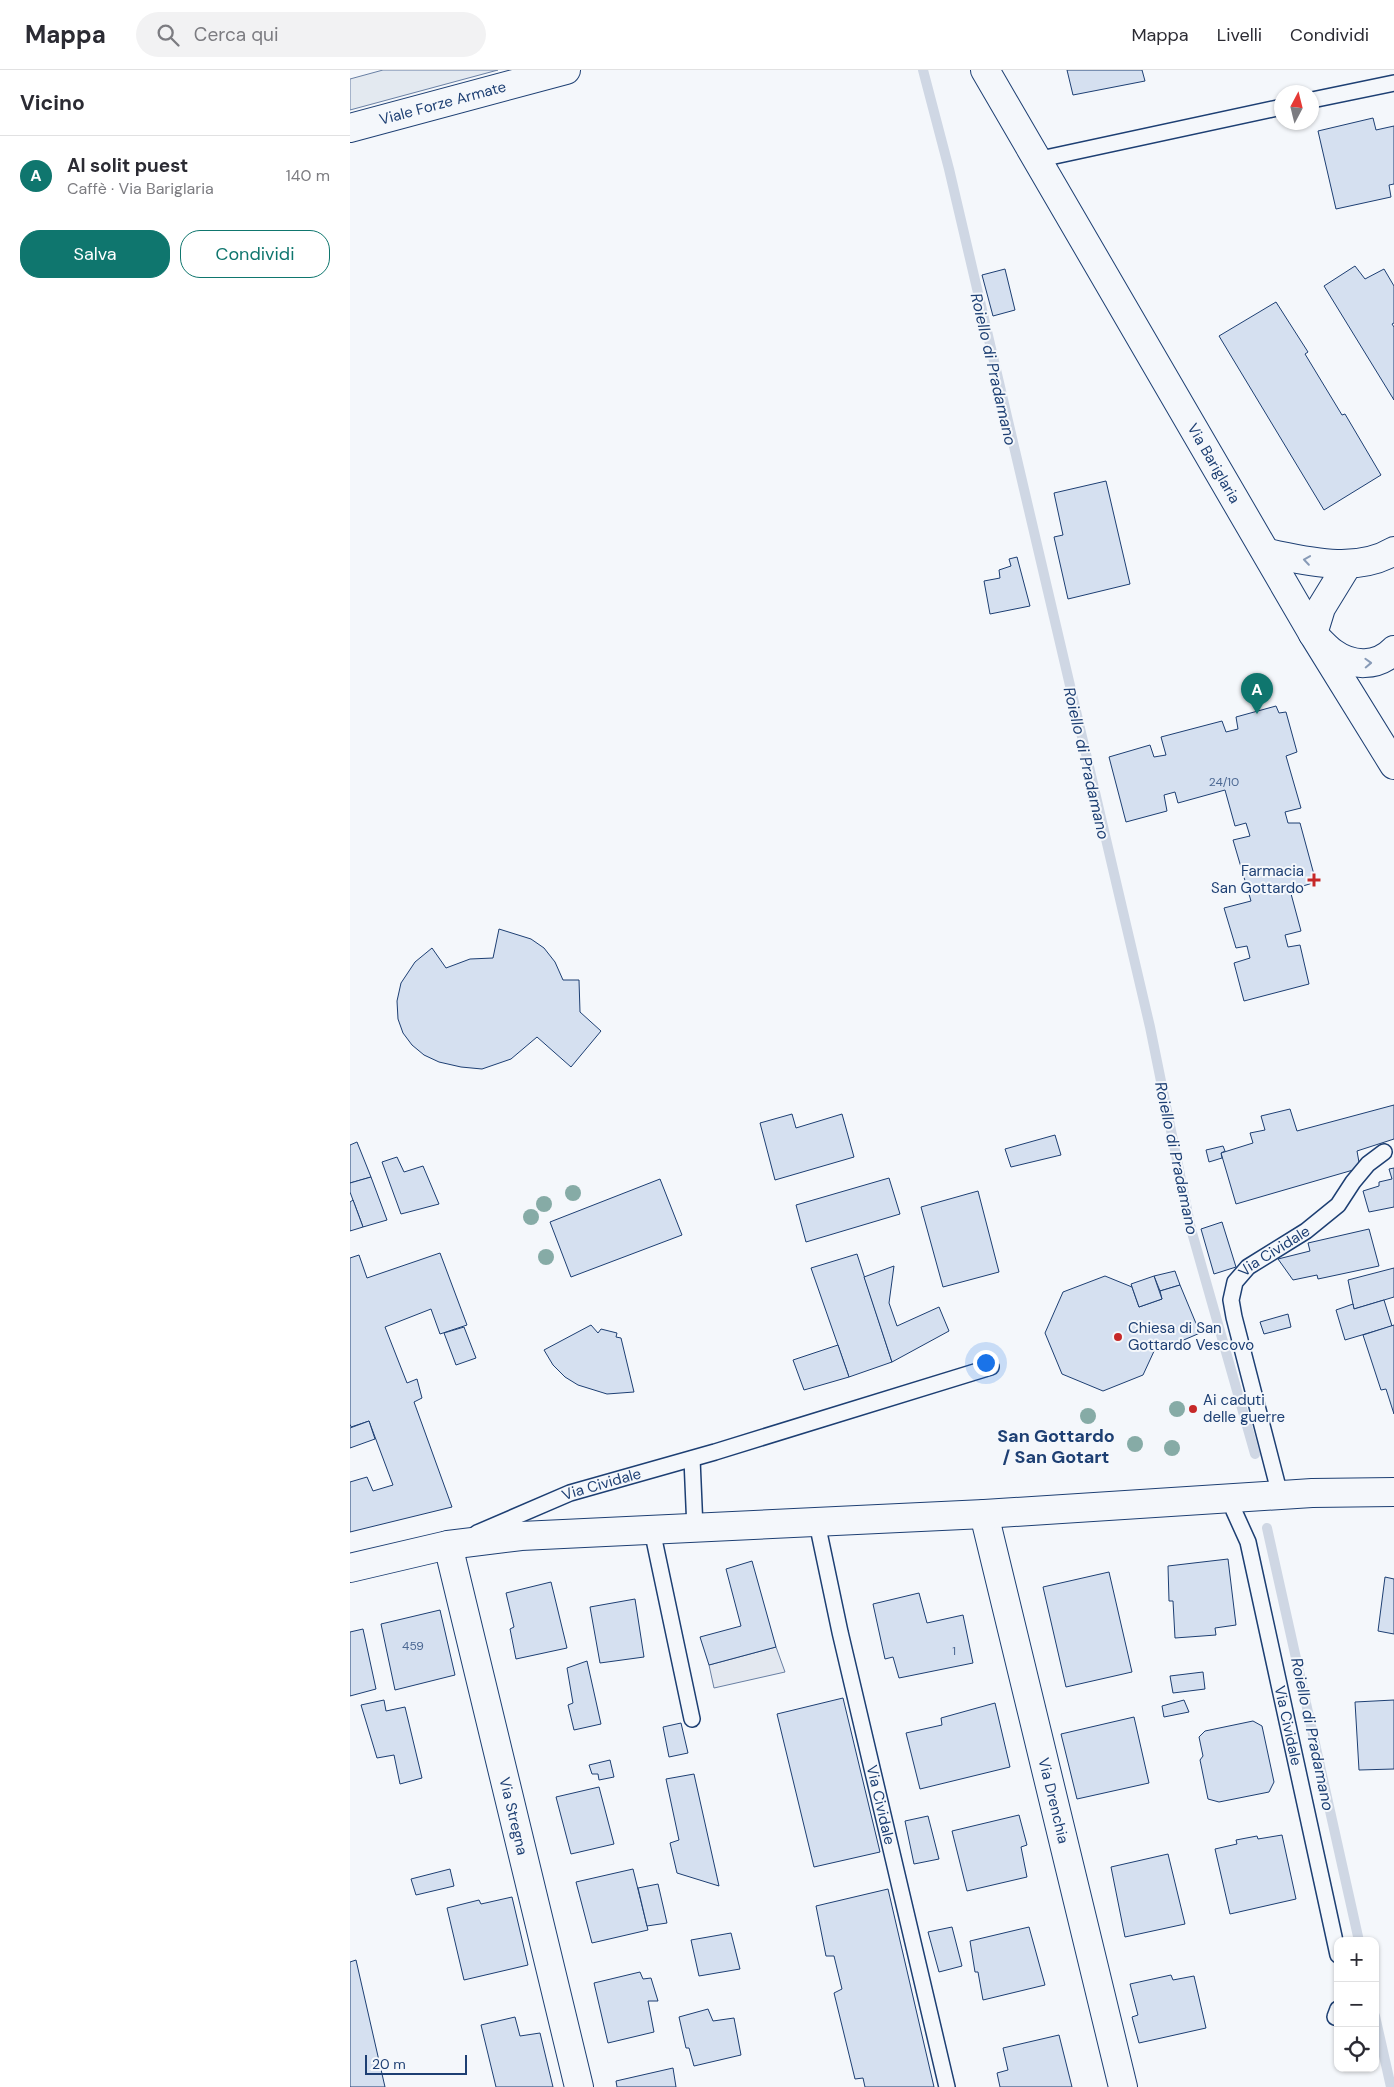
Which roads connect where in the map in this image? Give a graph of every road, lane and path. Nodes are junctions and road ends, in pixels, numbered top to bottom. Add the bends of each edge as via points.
1 (566, 70) edge
2 (985, 70) edge
3 (1394, 82) edge
4 (1319, 98) edge
5 (1274, 109) edge
6 (350, 128) edge
7 (1036, 160) junction
8 (1394, 551) edge
9 (1267, 552) junction
10 (1348, 564) junction
11 (1313, 634) junction
12 (1394, 650) edge
13 (1394, 765) edge
14 (1384, 1152) dead end
15 (991, 1367) dead end
16 (692, 1459) junction
17 (1394, 1492) edge
18 (1280, 1495) junction
19 (1232, 1498) junction
20 (984, 1514) junction
21 (817, 1523) junction
22 (695, 1529) junction
23 (652, 1530) junction
24 (448, 1545) junction
25 (350, 1568) edge
26 (692, 1719) dead end
27 (1334, 1937) edge
28 (579, 2087) edge
29 (947, 2087) edge
30 (1123, 2087) edge

1 - 6 street, Viale Forze Armate
2 - 7 street, Via Bariglaria
3 - 4 lane
5 - 7 lane
7 - 9 street, Via Bariglaria
8 - 10 street via 1384,557
10 -> 9 street via 1307,561
9 - 11 street, Via Bariglaria
10 - 11 street via 1321,608
11 -> 12 street via 1334,654 1357,663 1376,663
11 - 13 street, Via Bariglaria
14 - 18 lane, Via Cividale via 1352,1182 1338,1205 1306,1231 1248,1267 1235,1282 1234,1317
15 - 16 lane, Via Cividale
16 - 22 lane
16 - 24 lane, Via Cividale via 570,1493
17 - 18 street, Via Cividale
18 - 19 street, Via Cividale
19 - 20 street, Via Cividale
19 - 27 lane, Via Cividale via 1234,1511 1248,1542
20 - 21 street, Via Cividale
20 - 30 street, Via Drenchia
21 - 22 street, Via Cividale
21 - 29 lane, Via Cividale
22 - 23 street, Via Cividale
23 - 24 street, Via Cividale via 521,1536
23 - 26 lane
24 - 25 street, Via Cividale
24 - 28 street, Via Stregna

